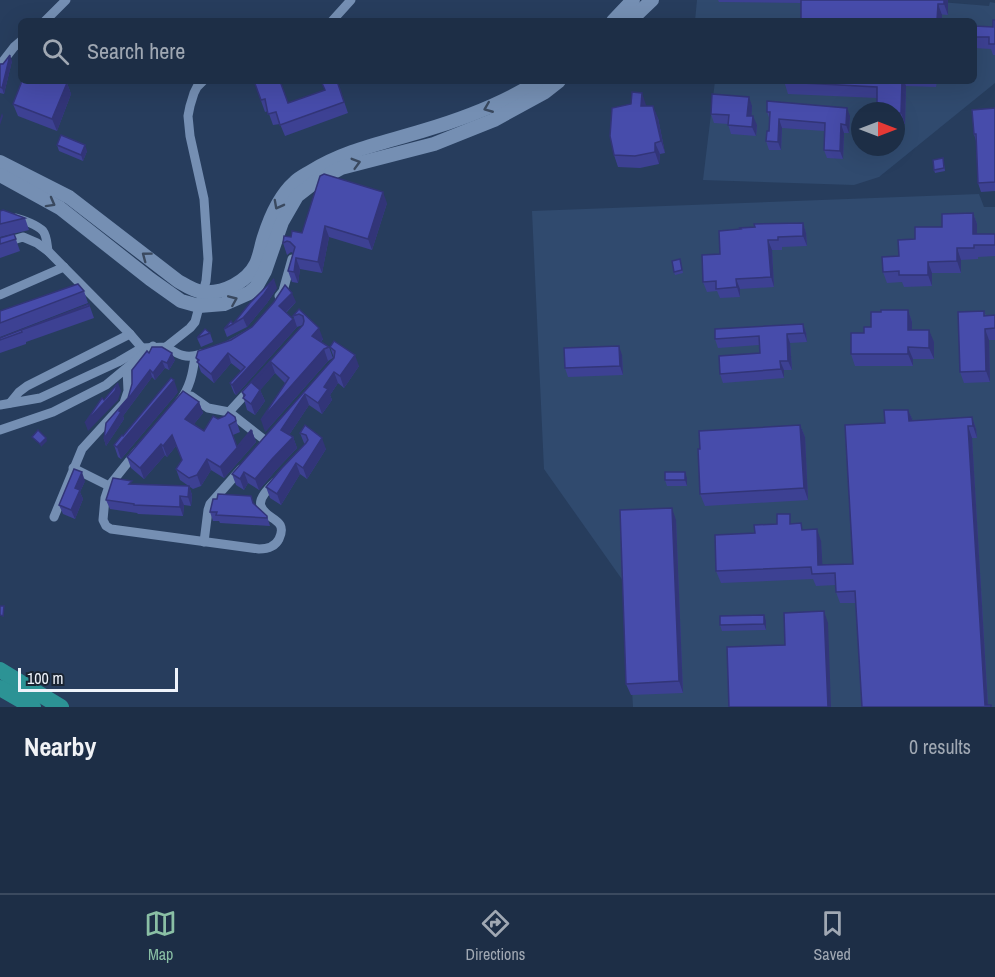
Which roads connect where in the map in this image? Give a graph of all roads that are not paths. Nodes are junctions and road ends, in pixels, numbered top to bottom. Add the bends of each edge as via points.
1 (66, 0) edge
2 (351, 0) edge
3 (633, 0) edge
4 (652, 0) edge
5 (48, 18) edge
6 (335, 18) edge
7 (616, 18) edge
8 (633, 18) edge
9 (18, 44) edge
10 (0, 65) edge
11 (201, 84) edge
12 (535, 84) edge
13 (555, 84) edge
14 (0, 162) edge
15 (0, 175) edge
16 (11, 217) edge
17 (0, 244) edge
18 (48, 251) junction
19 (292, 259) edge
20 (64, 267) junction
21 (0, 295) edge
22 (201, 299) junction
23 (102, 305) junction
24 (272, 306) edge
25 (92, 309) edge
26 (130, 334) junction
27 (153, 346) junction
28 (166, 347) junction
29 (142, 348) junction
30 (210, 352) edge
31 (195, 356) junction
32 (127, 369) junction
33 (261, 376) edge
34 (186, 393) junction
35 (5, 404) edge
36 (171, 410) edge
37 (229, 412) junction
38 (0, 430) edge
39 (273, 432) edge
40 (266, 441) junction
41 (142, 445) edge
42 (258, 450) edge
43 (250, 459) edge
44 (74, 468) junction
45 (284, 473) edge
46 (109, 486) junction
47 (54, 517) dead end
48 (204, 542) junction
49 (0, 670) edge
50 (0, 688) edge
51 (33, 707) edge
52 (61, 707) edge

1 - 5 street
2 - 6 street
3 - 7 street
4 - 8 street
9 - 10 street
11 - 22 street via 194,93 189,116 204,199 208,259
12 -> 22 street via 486,109 328,160 295,181 279,201 255,265 243,281
22 -> 13 street via 224,304 256,287 282,222 297,196 315,182 341,168 434,144 484,124
22 -> 14 street via 69,197
15 -> 22 street via 60,208 181,301
16 - 18 street via 42,231
17 - 18 street via 23,237
18 - 20 street
19 - 24 street via 283,291
20 - 21 street
20 - 23 street
22 - 28 street via 195,322
23 - 25 street
23 - 26 street
26 - 29 street
26 - 35 street via 27,386
27 - 28 street
27 - 29 street
27 - 32 street
28 - 31 street via 180,355
29 - 35 street via 40,398
30 - 31 street
31 - 34 street
32 - 38 street via 106,385 53,412
32 - 44 street via 124,403 82,449
33 - 37 street
34 - 36 street
34 - 37 street via 208,408
37 - 40 street
39 - 40 street
40 - 42 street
41 - 46 street
43 - 48 street via 210,504
44 - 46 street
44 - 47 street
45 - 48 street via 260,505 281,527 272,548
46 - 48 street via 103,518 106,526
49 - 52 highway
50 - 51 highway

